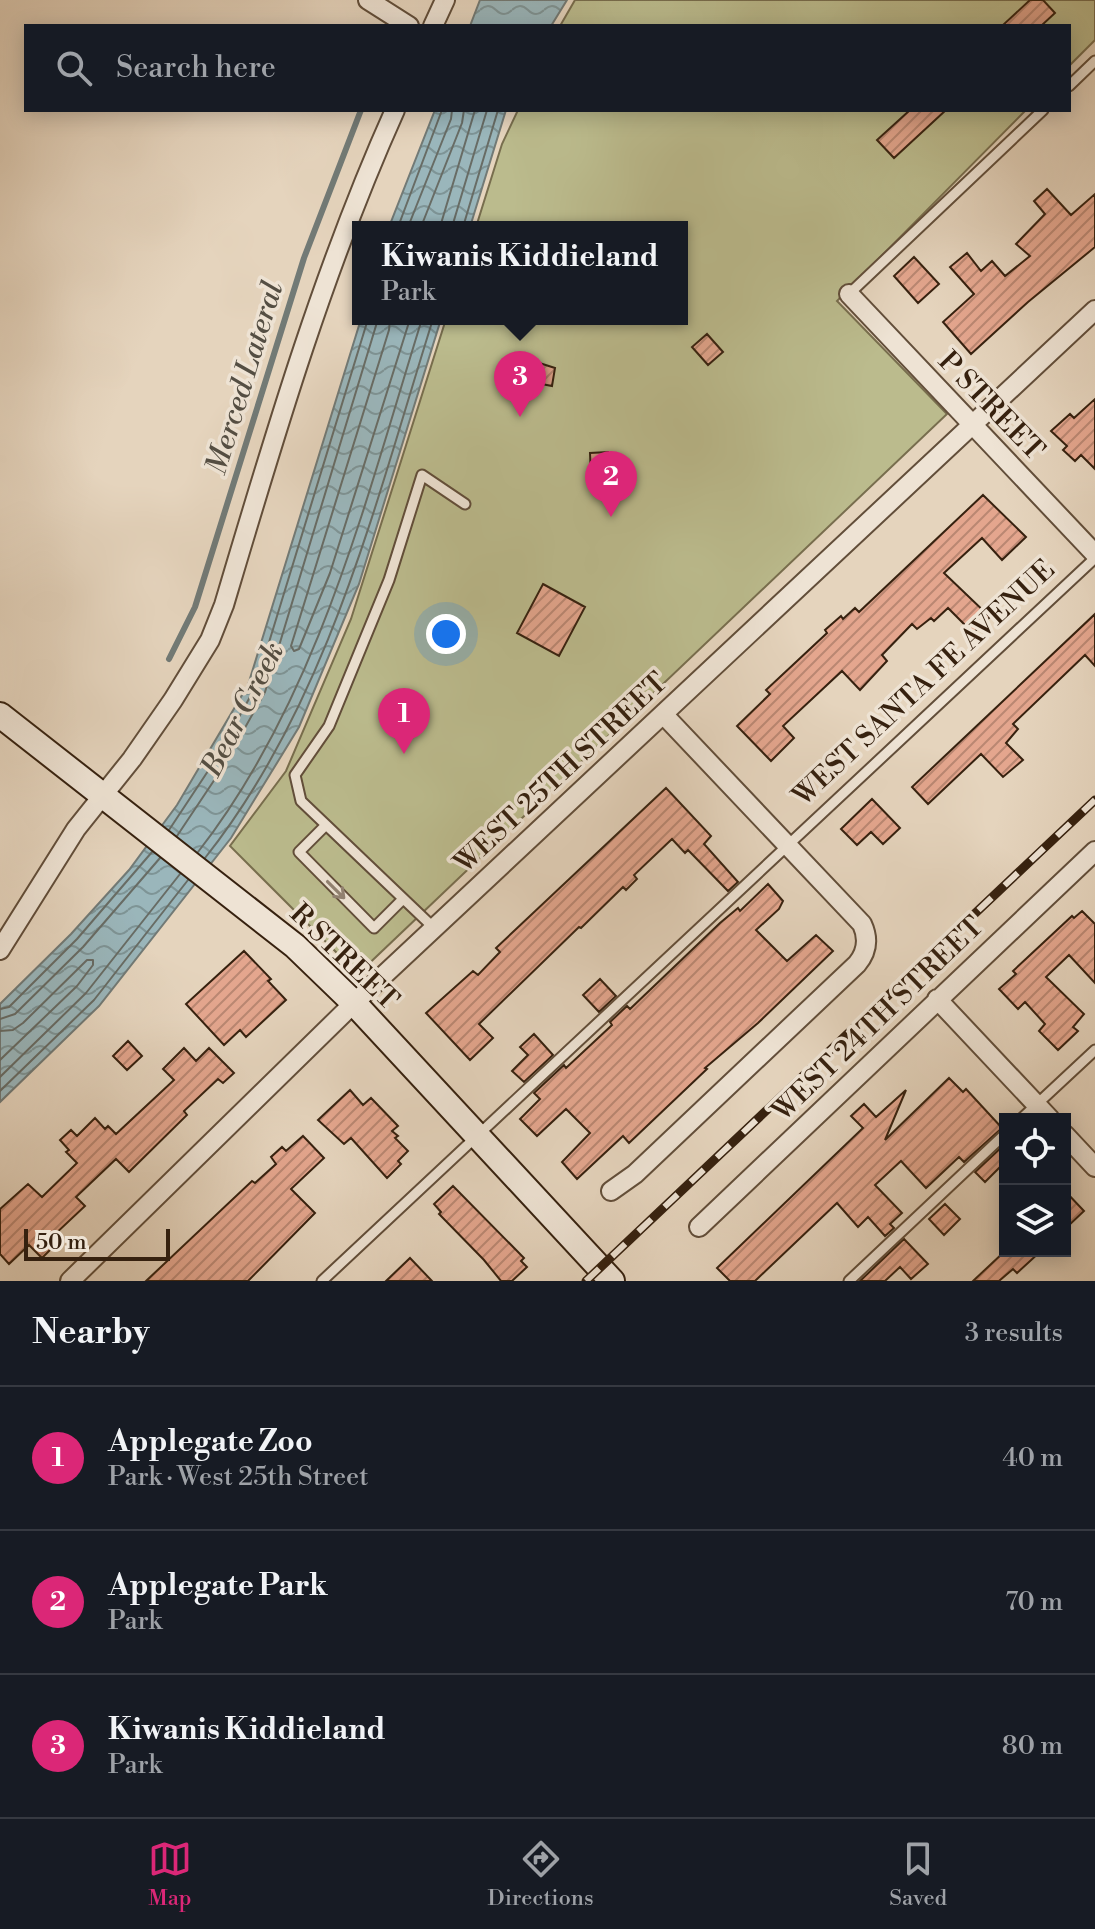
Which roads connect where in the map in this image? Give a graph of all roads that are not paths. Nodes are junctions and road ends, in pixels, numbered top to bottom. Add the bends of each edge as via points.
1 (368, 0) edge
2 (445, 0) edge
3 (406, 24) edge
4 (434, 24) edge
5 (1095, 61) edge
6 (1071, 84) edge
7 (394, 112) edge
8 (1041, 112) edge
9 (849, 294) joint
10 (1095, 310) edge
11 (973, 425) junction
12 (465, 504) dead end
13 (1095, 556) edge
14 (663, 714) junction
15 (0, 715) edge
16 (103, 795) junction
17 (326, 825) junction
18 (787, 845) junction
19 (1095, 851) edge
20 (403, 899) junction
21 (434, 928) junction
22 (0, 950) edge
23 (937, 999) junction
24 (354, 1003) junction
25 (1095, 1050) edge
26 (1037, 1105) junction
27 (1028, 1113) edge
28 (1044, 1113) edge
29 (477, 1136) junction
30 (999, 1140) edge
31 (1071, 1141) edge
32 (1095, 1167) edge
33 (611, 1191) dead end
34 (699, 1227) dead end
35 (70, 1281) edge
36 (322, 1281) edge
37 (612, 1281) edge
38 (849, 1281) edge

1 - 3 street
2 - 4 street
5 - 6 lane
7 - 16 street via 362,183 305,340 210,640
8 - 9 lane
9 - 11 street, P STREET
10 - 11 street, WEST 25TH STREET
11 - 13 street, P STREET
11 - 14 street, WEST 25TH STREET
12 - 17 lane via 422,475 389,580 329,726 295,775 301,801
13 - 18 lane, WEST SANTA FE AVENUE
14 - 18 street
14 - 21 street, WEST 25TH STREET
15 - 16 street, R STREET
16 - 22 street
16 - 24 street, R STREET via 295,946
17 - 20 lane
17 -> 20 lane via 299,852 374,928
18 - 29 lane, WEST SANTA FE AVENUE
18 - 33 street via 862,924 867,945 863,956
19 - 23 street, WEST 24TH STREET
20 - 21 lane
21 - 24 street, WEST 25TH STREET
23 - 26 street
23 - 34 street, WEST 24TH STREET
24 - 29 street, R STREET
24 - 35 street, WEST 25TH STREET
25 - 26 lane
26 - 27 lane
26 - 28 street
29 - 36 lane, WEST SANTA FE AVENUE
29 - 37 street, R STREET
30 - 38 lane
31 - 32 street

